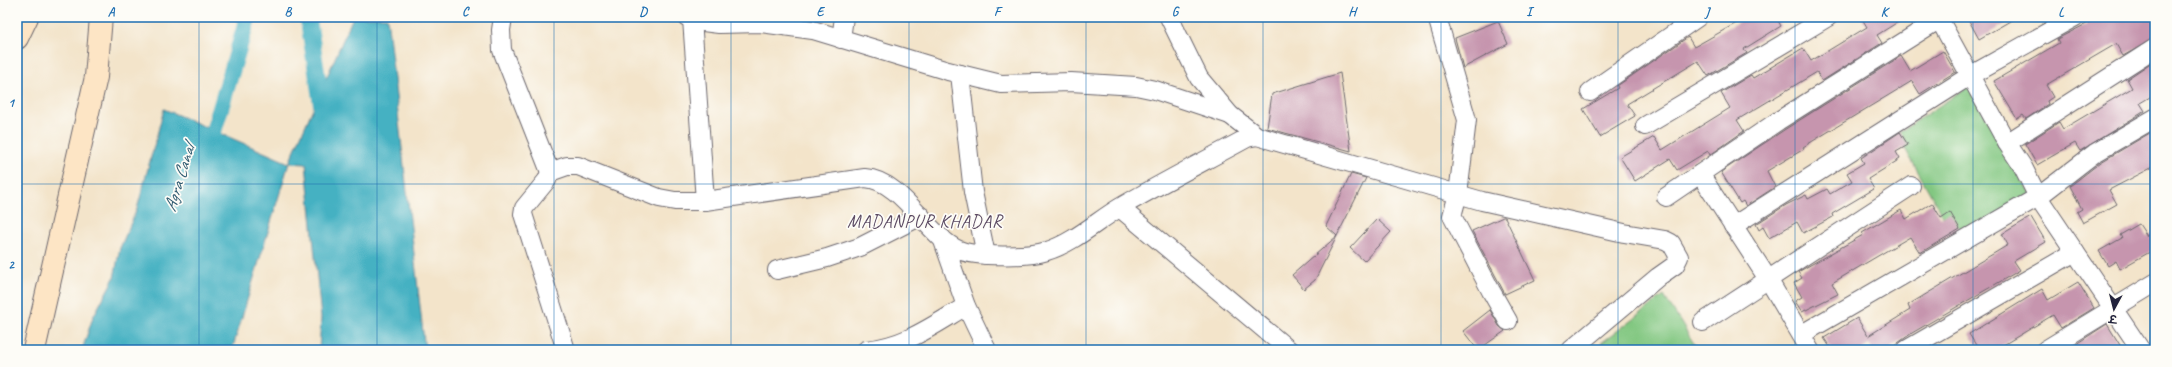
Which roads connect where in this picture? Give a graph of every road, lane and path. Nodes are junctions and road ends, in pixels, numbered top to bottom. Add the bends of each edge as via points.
1 (27, 17) edge
2 (101, 17) edge
3 (503, 17) edge
4 (844, 17) edge
5 (1169, 17) edge
6 (1437, 17) edge
7 (1698, 17) edge
8 (1828, 17) edge
9 (2075, 17) edge
10 (689, 18) edge
11 (1940, 18) edge
12 (17, 38) edge
13 (841, 39) junction
14 (2155, 48) edge
15 (960, 74) junction
16 (1971, 75) junction
17 (1590, 92) dead end
18 (1230, 115) junction
19 (2155, 118) edge
20 (1645, 126) dead end
21 (1257, 136) junction
22 (2007, 143) junction
23 (550, 172) junction
24 (1700, 174) junction
25 (1911, 186) dead end
26 (1458, 194) junction
27 (2038, 196) junction
28 (1666, 197) dead end
29 (705, 201) junction
30 (1120, 208) junction
31 (921, 216) junction
32 (1733, 226) junction
33 (942, 238) junction
34 (2075, 252) junction
35 (986, 255) junction
36 (777, 270) dead end
37 (1768, 279) junction
38 (2155, 283) edge
39 (966, 306) junction
40 (2113, 309) junction
41 (1508, 321) dead end
42 (1702, 322) dead end
43 (1802, 334) junction
44 (896, 348) edge
45 (1575, 349) edge
46 (34, 350) edge
47 (566, 350) edge
48 (866, 350) edge
49 (987, 350) edge
50 (1289, 350) edge
51 (1810, 350) edge
52 (1906, 350) edge
53 (2046, 350) edge
54 (2141, 350) edge

1 - 12 main road
2 - 46 main road via 96,77
3 - 23 street via 502,50
4 - 13 street
5 - 18 street via 1199,78
6 - 26 street via 1467,120
7 - 17 street
8 - 20 street
9 - 16 street
10 - 13 street via 719,24 761,23 814,30
10 - 29 street
11 - 16 street
11 - 24 street
13 - 15 street
14 - 22 street
15 - 18 street via 1001,84 1071,82 1136,86
15 - 35 street via 973,192
16 - 22 street
16 - 32 street
18 - 21 street
19 - 27 street via 2095,153
21 - 26 street
21 - 30 street via 1247,138
22 - 27 street
23 - 29 street via 567,166 578,166 659,198
23 - 47 street via 548,180 524,208 523,214
24 - 28 street
24 - 32 street
25 - 37 street
26 - 41 street via 1452,216
26 - 45 street via 1482,202 1670,243 1678,256 1675,265
27 - 34 street
27 - 43 street
29 - 31 street via 865,178 874,179 887,186
30 - 35 street via 1075,237 1046,251 1035,254
30 - 50 street
31 - 33 street
31 - 36 street via 860,247
32 - 37 street
33 - 35 street via 960,250
33 - 39 street
34 - 40 street
34 - 52 street
37 - 42 street
37 - 43 street
38 - 40 street
39 - 44 street
39 - 49 street
40 - 53 street
40 - 54 street
43 - 51 street
44 - 48 street

